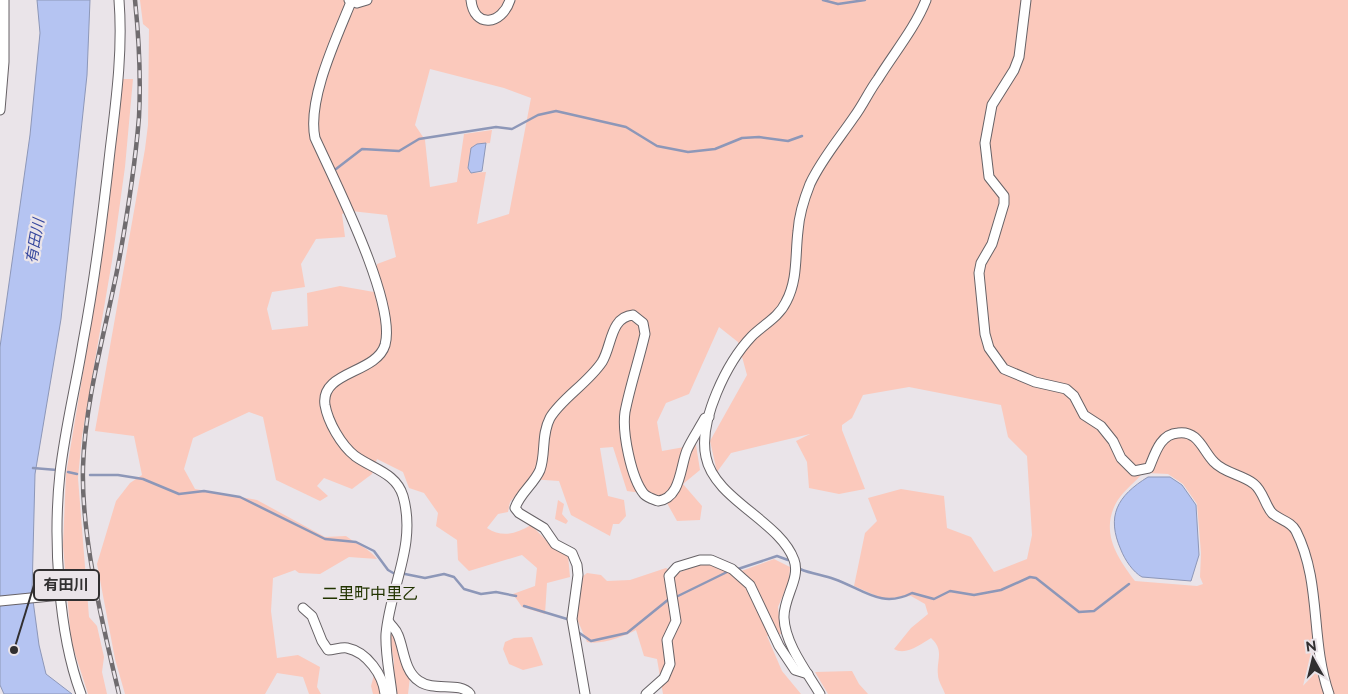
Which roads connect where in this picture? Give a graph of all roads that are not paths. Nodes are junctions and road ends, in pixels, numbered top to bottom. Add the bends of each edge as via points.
1 (4, 0) edge
2 (119, 0) edge
3 (367, 0) edge
4 (471, 0) edge
5 (510, 0) edge
6 (926, 0) edge
7 (1026, 0) edge
8 (350, 1) edge
9 (0, 110) edge
10 (710, 417) junction
11 (61, 594) junction
12 (0, 601) edge
13 (303, 608) dead end
14 (389, 622) junction
15 (808, 674) junction
16 (80, 694) edge
17 (385, 694) edge
18 (392, 694) edge
19 (470, 694) edge
20 (585, 694) edge
21 (646, 694) edge
22 (820, 694) edge
23 (1329, 694) edge

1 - 9 street
2 - 11 street via 118,78 101,225 60,472
3 - 8 street
4 - 5 street via 472,10 477,16 493,20 502,16
6 - 10 street via 810,185 799,222 791,292 778,314 732,360
7 - 23 street via 1019,57 992,105 984,143 989,177 1004,196 992,244 980,273 980,294 989,348 1004,369 1035,382 1066,389 1074,396 1084,415 1101,426 1121,458 1134,471 1148,468 1165,437 1179,432 1201,442 1215,463 1256,485 1273,514 1296,529 1310,569 1320,668
8 - 14 street via 322,82 313,128 372,270 384,314 386,344 372,362 334,382 325,395 325,406 346,447 382,470 395,481 403,494 408,534
10 - 15 street via 704,442 711,472 776,534 795,561 796,574 785,604 784,619 788,638
10 - 20 street via 704,418 687,450 671,496 658,501 645,495 637,482 626,433 625,414 645,334 644,323 633,315 619,320 603,361 552,415 544,430 540,470 517,500 515,508 544,528 555,544 572,553 577,565 572,619
11 - 12 street
11 - 16 street via 68,648
13 - 17 street via 317,625 324,647 357,651 381,677
14 - 18 street via 386,636
14 - 19 street via 398,636 408,667 418,681 431,686 456,686
15 - 21 street via 795,670 779,646 750,585 732,569 712,560 700,560 676,568 669,576 676,621 667,640 670,664 664,678
15 - 22 street

